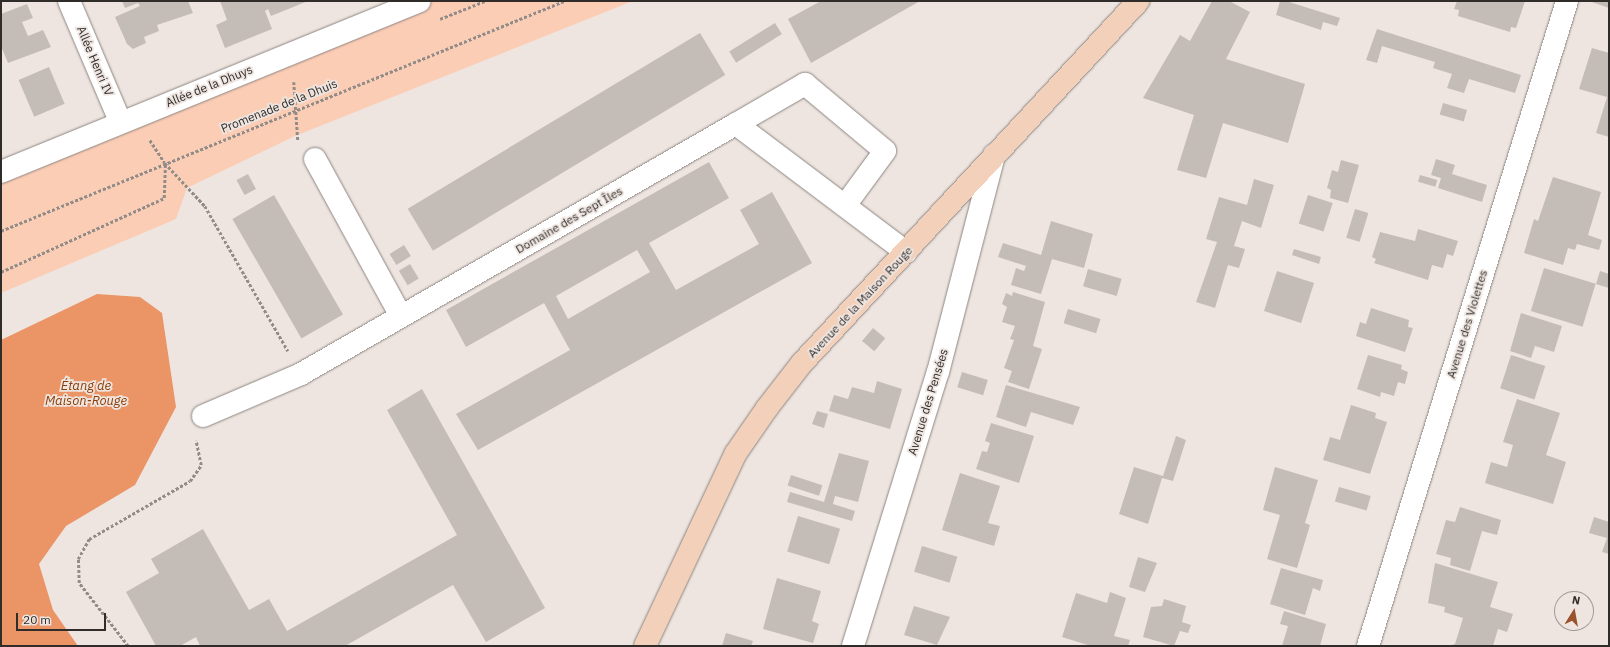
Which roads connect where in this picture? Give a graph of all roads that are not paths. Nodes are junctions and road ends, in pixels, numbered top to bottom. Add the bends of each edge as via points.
1 (69, 1) edge
2 (419, 1) edge
3 (1138, 1) edge
4 (1567, 1) edge
5 (120, 121) junction
6 (736, 124) junction
7 (994, 155) junction
8 (315, 159) road end
9 (1, 172) edge
10 (846, 204) junction
11 (906, 252) junction
12 (402, 316) junction
13 (203, 416) road end
14 (645, 646) edge
15 (853, 646) edge
16 (1368, 646) edge

1 - 5 street, Allée Henri IV
2 - 5 street, Allée de la Dhuys
3 - 7 main road, Avenue de la Maison Rouge
4 - 16 street, Avenue des Violettes
5 - 9 street, Allée de la Dhuys
6 - 10 street
6 - 10 street, Domaine des Sept Îles via 805,84 885,150
6 - 12 street, Domaine des Sept Îles
7 - 11 main road, Avenue de la Maison Rouge
7 - 15 street, Avenue des Pensées via 938,372
8 - 12 street
10 - 11 street
11 - 14 main road, Avenue de la Maison Rouge via 802,363 736,453
12 - 13 street, Domaine des Sept Îles via 301,374

